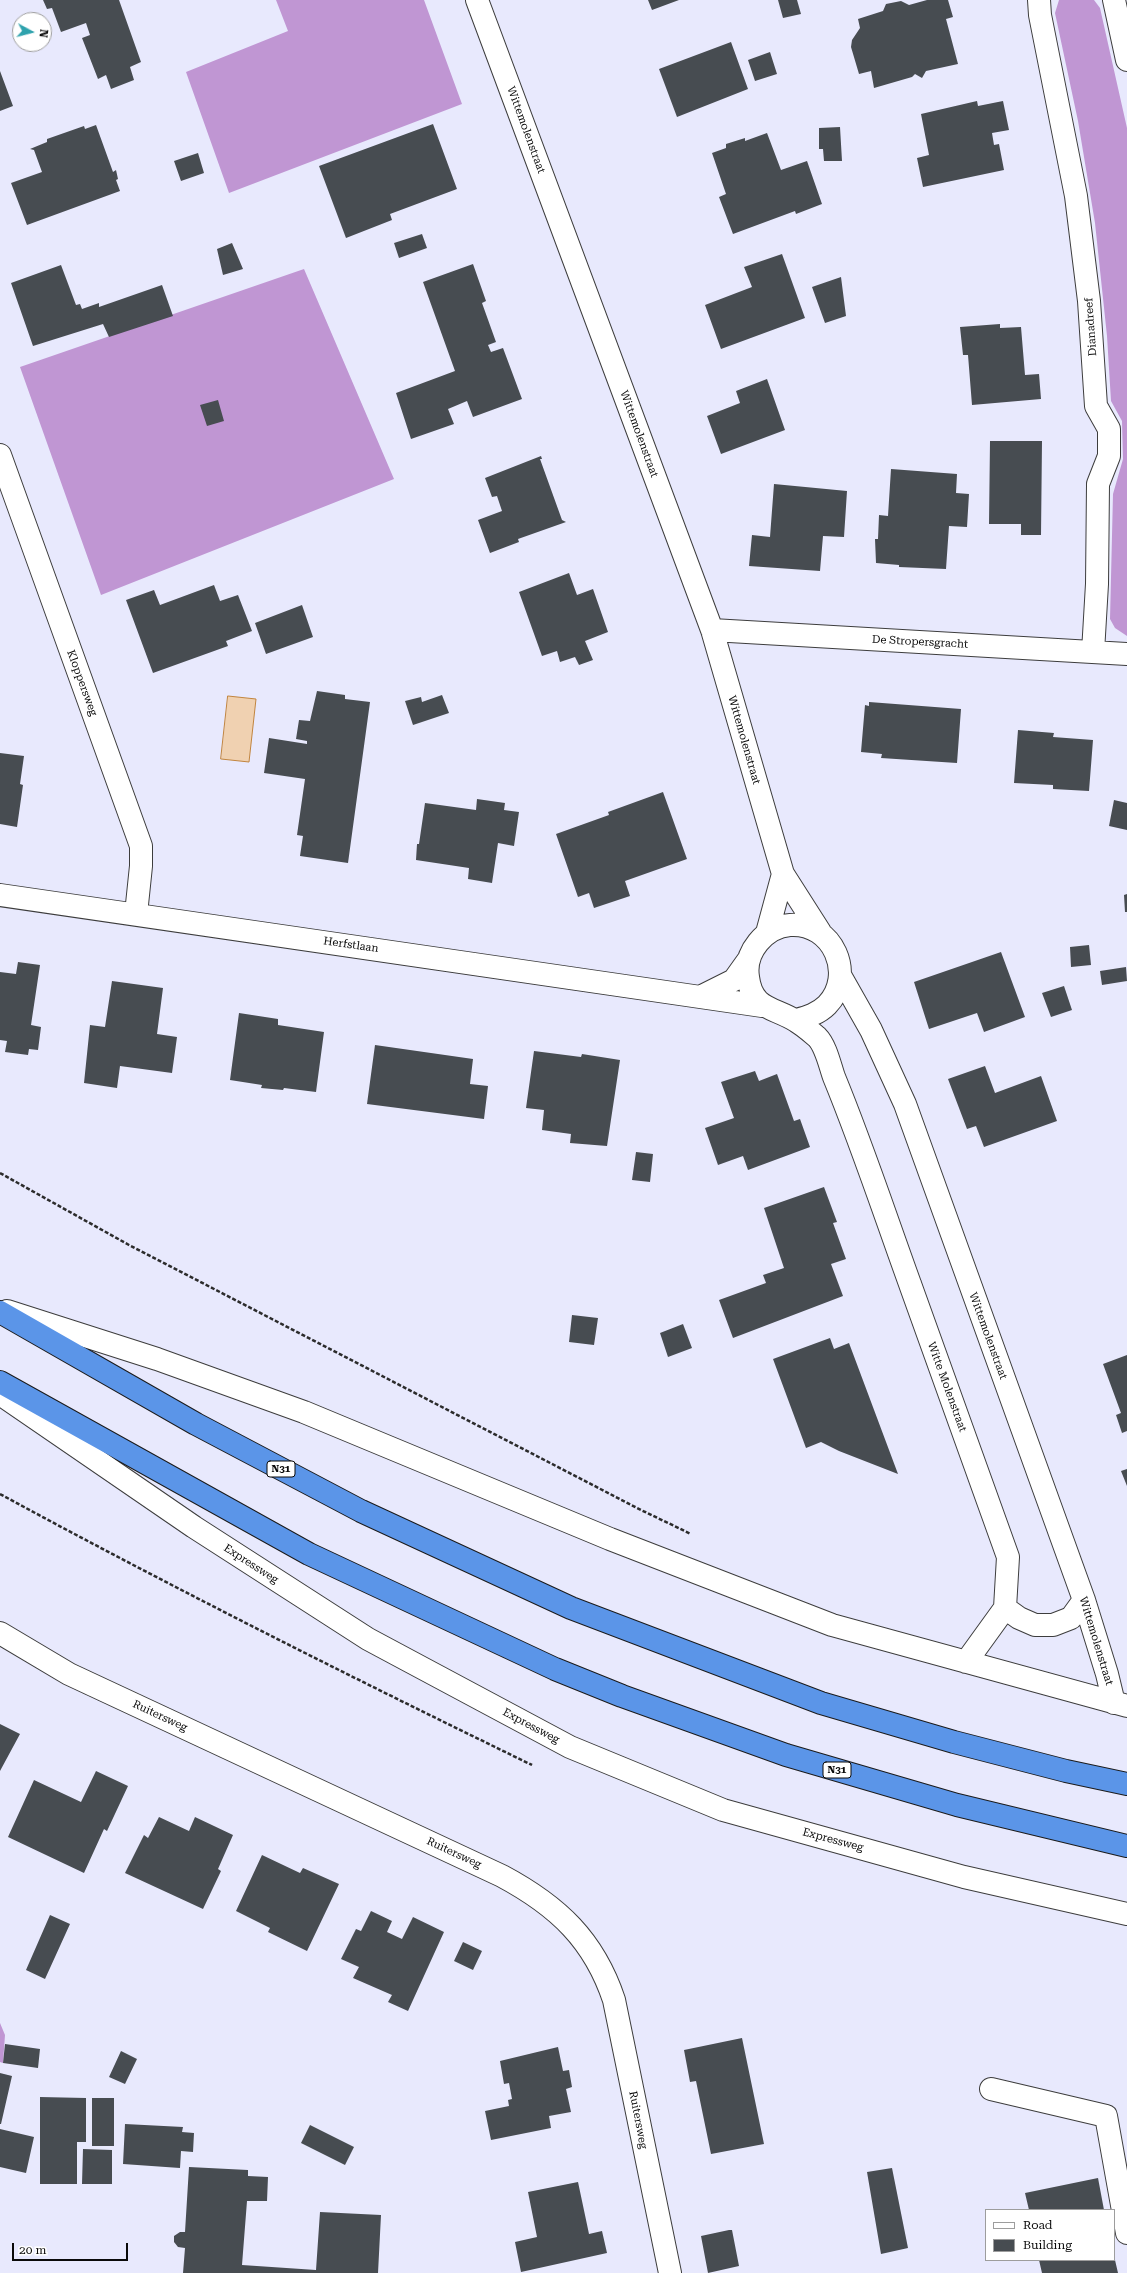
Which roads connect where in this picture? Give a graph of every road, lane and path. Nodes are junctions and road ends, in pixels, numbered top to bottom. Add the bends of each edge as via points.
1 (477, 0) edge
2 (1039, 0) edge
3 (1114, 0) edge
4 (1127, 60) edge
5 (0, 455) edge
6 (712, 630) junction
7 (1093, 652) junction
8 (1127, 654) edge
9 (783, 874) junction
10 (0, 895) edge
11 (136, 914) junction
12 (820, 932) junction
13 (767, 933) junction
14 (748, 959) junction
15 (841, 977) junction
16 (702, 996) junction
17 (762, 1006) junction
18 (796, 1020) junction
19 (0, 1173) edge
20 (0, 1308) edge
21 (0, 1312) edge
22 (0, 1382) edge
23 (0, 1394) edge
24 (697, 1537) dead end
25 (1084, 1600) junction
26 (1006, 1608) junction
27 (0, 1633) edge
28 (966, 1662) junction
29 (1120, 1704) edge
30 (1127, 1784) edge
31 (1127, 1846) edge
32 (1127, 1916) edge
33 (991, 2089) dead end
34 (1127, 2233) edge
35 (670, 2273) edge

1 - 6 street, Wittemolenstraat
2 - 7 street, Dianadreef via 1076,196 1089,301 1096,406 1109,429 1109,456 1098,484
3 - 4 street
5 - 11 street, Kloppersweg via 141,846
6 - 7 street, De Stropersgracht
6 - 9 street, Wittemolenstraat
7 - 8 street, De Stropersgracht
9 - 12 street, Wittemolenstraat
9 - 13 street
10 - 11 street, Herfstlaan
11 - 16 street, Herfstlaan
12 - 13 street via 805,926 789,925
12 - 15 street via 834,946 840,961
13 - 14 street
14 - 16 street via 734,980
14 - 17 street via 747,976 751,992
15 - 18 street via 836,993 826,1006 813,1015
15 - 25 street, Wittemolenstraat via 871,1030 905,1104
16 - 17 street, Herfstlaan
17 - 18 street
18 - 26 street, Witte Molenstraat via 819,1039 855,1128 1008,1557
19 - 24 path via 129,1245
20 - 28 street via 156,1359 304,1412 603,1536 832,1625
21 - 30 highway, N31 via 196,1424 361,1511 571,1608 821,1703 954,1742
22 - 31 highway, N31 via 309,1554 555,1669 786,1755 957,1805
23 - 32 street, Expressweg via 194,1527 368,1639 570,1747 723,1810 964,1877
25 - 26 street via 1071,1618 1053,1625 1035,1625 1019,1618
25 - 29 street, Wittemolenstraat via 1107,1674
26 - 28 street
27 - 35 street, Ruitersweg via 69,1674 514,1882 566,1919 598,1961 614,2000
28 - 29 street
33 - 34 street via 1106,2116

